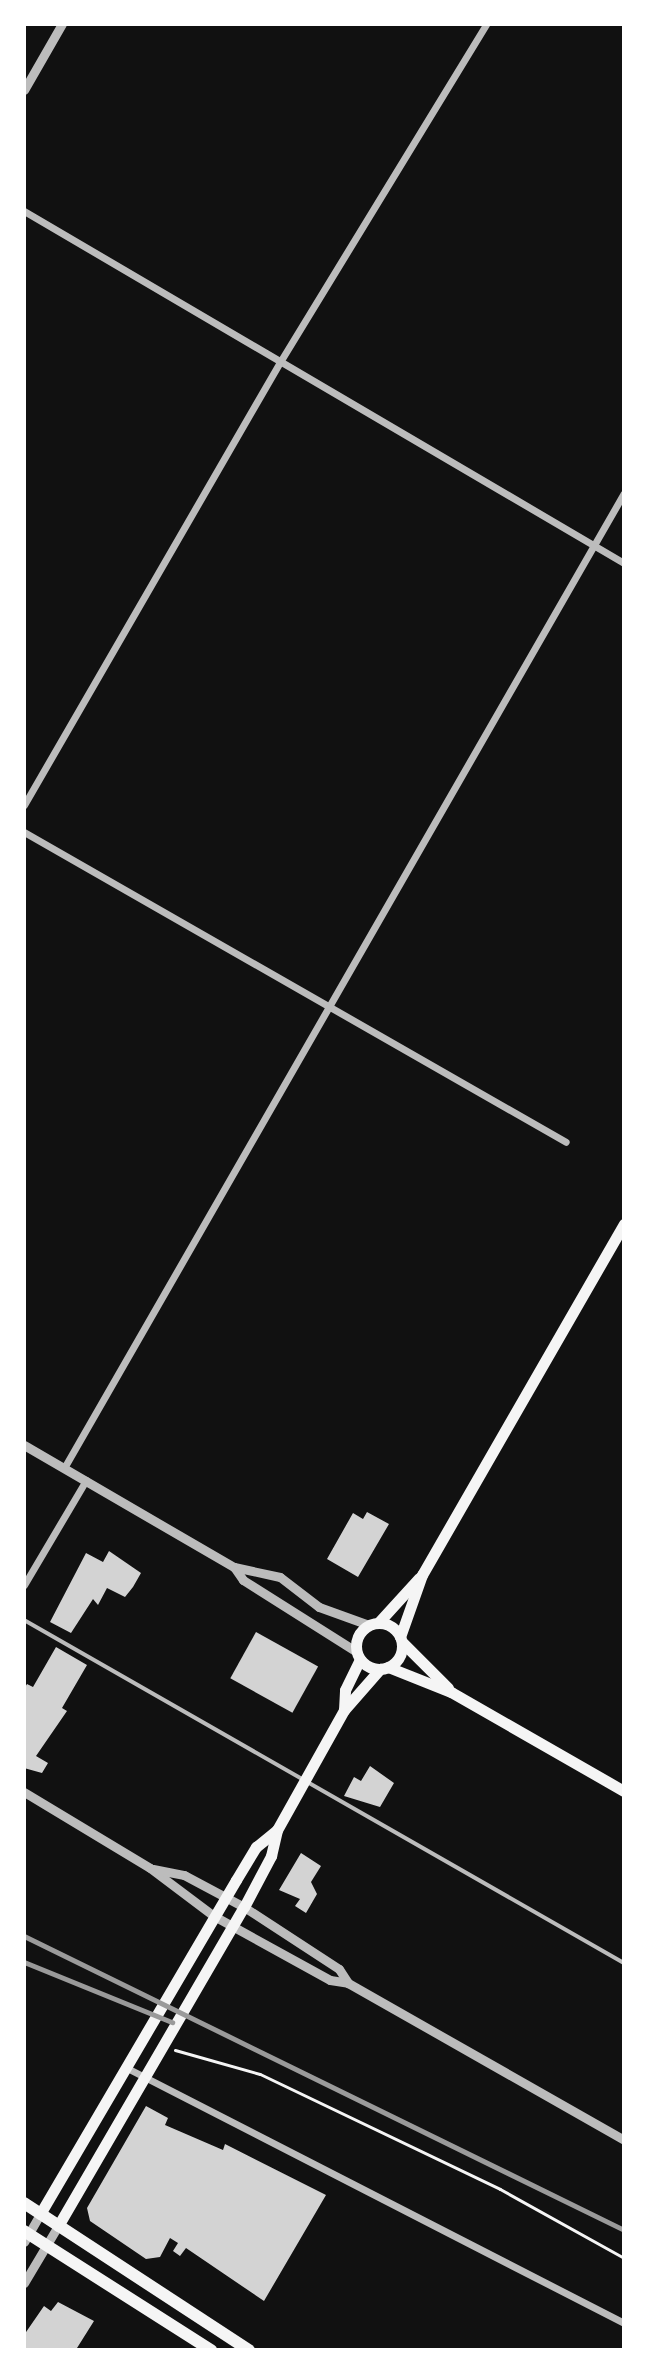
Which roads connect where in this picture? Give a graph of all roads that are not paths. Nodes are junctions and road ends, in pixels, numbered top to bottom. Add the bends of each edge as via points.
1 (62, 24) edge
2 (486, 24) edge
3 (24, 90) edge
4 (24, 211) edge
5 (280, 362) junction
6 (624, 493) edge
7 (594, 546) junction
8 (624, 563) edge
9 (24, 805) edge
10 (24, 832) edge
11 (329, 1007) junction
12 (566, 1142) dead end
13 (624, 1224) edge
14 (24, 1445) edge
15 (64, 1468) junction
16 (86, 1480) junction
17 (234, 1567) junction
18 (422, 1575) junction
19 (24, 1585) edge
20 (24, 1620) edge
21 (374, 1624) junction
22 (401, 1640) junction
23 (358, 1655) junction
24 (384, 1668) junction
25 (451, 1692) junction
26 (344, 1710) junction
27 (304, 1781) junction
28 (624, 1791) edge
29 (24, 1792) edge
30 (277, 1830) junction
31 (150, 1868) junction
32 (226, 1898) junction
33 (244, 1907) junction
34 (214, 1916) junction
35 (233, 1926) junction
36 (624, 1963) edge
37 (348, 1983) junction
38 (127, 2068) junction
39 (144, 2077) junction
40 (624, 2140) edge
41 (24, 2203) edge
42 (40, 2214) junction
43 (58, 2226) junction
44 (25, 2236) edge
45 (46, 2246) junction
46 (24, 2283) edge
47 (624, 2323) edge
48 (211, 2350) edge
49 (249, 2350) edge

1 - 3 street
2 - 5 street
4 - 5 street
5 - 7 street
5 - 9 street
6 - 7 street
7 - 8 street
7 - 11 street
10 - 11 street
11 - 12 street
11 - 15 street
13 - 18 main road
14 - 15 street
15 - 16 street
16 - 17 street
16 - 19 street
17 - 21 street via 280,1577 319,1607
17 - 23 street via 243,1580
18 - 21 main road
18 - 22 main road
20 - 27 lane
21 - 22 main road via 391,1626
21 - 23 main road via 357,1639
22 - 24 main road via 399,1657
22 - 25 main road
23 - 24 main road
23 - 26 main road
24 - 25 main road
24 - 26 main road
25 - 28 main road
26 - 27 main road
27 - 30 main road
27 - 36 lane
29 - 31 street
30 - 32 main road via 256,1847
30 - 33 main road via 271,1856
31 - 32 street via 184,1875
31 - 34 street
32 - 33 street
32 - 34 main road
33 - 35 main road
33 - 37 street via 329,1962
34 - 35 street
34 - 38 main road
35 - 37 street via 330,1980
35 - 39 main road
37 - 40 street
38 - 39 street
38 - 42 main road
39 - 43 main road
39 - 47 street
41 - 42 highway
42 - 43 highway
42 - 44 street
43 - 45 street
43 - 49 highway
44 - 45 highway
45 - 46 street
45 - 48 highway

